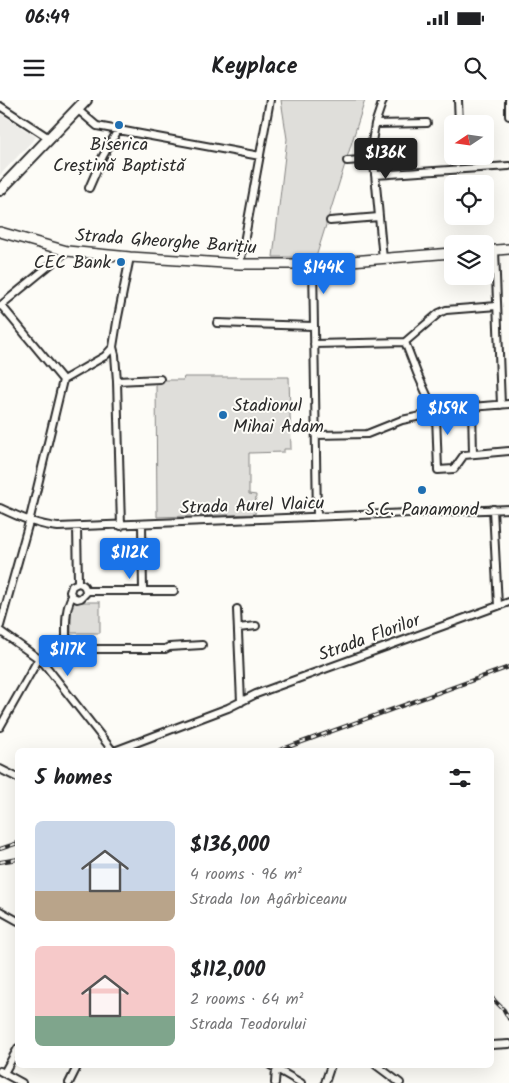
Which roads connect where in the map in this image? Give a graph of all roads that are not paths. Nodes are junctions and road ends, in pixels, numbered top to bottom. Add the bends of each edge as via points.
1 (86, 100) edge
2 (270, 100) edge
3 (383, 100) edge
4 (458, 100) edge
5 (509, 100) edge
6 (0, 106) edge
7 (77, 108) junction
8 (509, 111) edge
9 (459, 115) edge
10 (509, 116) edge
11 (428, 123) dead end
12 (375, 124) junction
13 (118, 130) junction
14 (49, 138) junction
15 (260, 156) junction
16 (374, 159) junction
17 (347, 161) dead end
18 (509, 166) edge
19 (375, 176) junction
20 (89, 188) dead end
21 (0, 190) edge
22 (379, 217) junction
23 (330, 221) dead end
24 (0, 232) edge
25 (509, 249) edge
26 (495, 250) joint
27 (68, 251) junction
28 (444, 254) edge
29 (130, 257) junction
30 (382, 259) junction
31 (240, 264) junction
32 (313, 264) junction
33 (1, 306) edge
34 (496, 306) junction
35 (217, 323) dead end
36 (313, 326) junction
37 (405, 342) junction
38 (314, 344) junction
39 (113, 347) junction
40 (160, 379) dead end
41 (63, 380) junction
42 (117, 381) junction
43 (509, 404) edge
44 (501, 405) junction
45 (472, 407) junction
46 (433, 408) junction
47 (316, 434) junction
48 (509, 451) edge
49 (474, 454) junction
50 (0, 508) edge
51 (493, 509) junction
52 (509, 509) edge
53 (317, 517) junction
54 (29, 522) junction
55 (142, 525) junction
56 (121, 526) junction
57 (77, 527) junction
58 (78, 583) junction
59 (86, 591) junction
60 (143, 591) junction
61 (174, 591) dead end
62 (72, 596) junction
63 (509, 602) edge
64 (498, 606) junction
65 (237, 609) dead end
66 (0, 626) edge
67 (256, 626) dead end
68 (238, 628) junction
69 (0, 631) edge
70 (66, 638) junction
71 (202, 645) dead end
72 (40, 660) junction
73 (241, 702) junction
74 (0, 727) edge
75 (110, 748) edge
76 (122, 748) edge
77 (0, 768) edge
78 (15, 776) edge
79 (0, 911) edge
80 (15, 918) edge
81 (509, 1044) edge
82 (494, 1045) edge
83 (15, 1052) edge
84 (76, 1068) edge
85 (273, 1068) edge
86 (275, 1068) edge
87 (330, 1068) edge
88 (380, 1068) edge
89 (2, 1072) edge
90 (22, 1083) edge
91 (69, 1083) edge
92 (276, 1083) edge
93 (301, 1083) edge
94 (325, 1083) edge
95 (400, 1083) edge

1 - 7 main road
2 - 15 street
3 - 12 street
4 - 9 street
5 - 8 street
6 - 14 street
7 - 13 street via 97,126
7 - 14 main road
8 - 10 street
11 - 12 street
12 - 16 street
13 - 15 street
13 - 20 street
14 - 21 main road
15 - 31 street
16 - 17 street
16 - 19 street
18 - 19 street
19 - 22 street
22 - 23 street
22 - 30 street
24 - 27 street, Strada Gheorghe Barițiu
25 - 26 street
26 - 34 street
27 - 29 street, Strada Gheorghe Barițiu
27 - 33 street
28 - 30 street, Strada Gheorghe Barițiu
29 - 31 street, Strada Gheorghe Barițiu
29 - 39 street
30 - 32 street, Strada Gheorghe Barițiu
31 - 32 street, Strada Gheorghe Barițiu
32 - 36 street
33 - 41 street
34 - 37 street via 446,310
34 - 44 street
35 - 36 street
36 - 38 street
37 - 38 street
37 - 46 street
38 - 47 street
39 - 41 street via 105,356
39 - 42 street
40 - 42 street
41 - 54 street
42 - 56 street
43 - 44 street
44 - 45 street
45 - 46 street
45 - 49 street
46 - 47 street via 426,415 402,420 367,434
46 - 49 street via 438,470 454,469 464,455
47 - 53 street
48 - 49 street
50 - 54 street, Strada Aurel Vlaicu
51 - 52 street, Strada Aurel Vlaicu
51 - 53 street, Strada Aurel Vlaicu
51 - 64 street
53 - 55 street, Strada Aurel Vlaicu
54 - 57 street, Strada Aurel Vlaicu
54 - 66 street
55 - 56 street, Strada Aurel Vlaicu
55 - 60 street
56 - 57 street, Strada Aurel Vlaicu
57 - 58 street
58 - 59 street
58 - 62 street via 71,588
59 - 60 street
59 - 62 street via 81,598
60 - 61 street
62 - 70 street via 68,603
63 - 64 street, Strada Florilor
64 - 73 street, Strada Florilor
65 - 68 street
67 - 68 street
68 - 73 street
69 - 72 street
70 - 71 street via 95,649 165,649
70 - 72 street
72 - 74 street
72 - 75 street
73 - 76 street, Strada Florilor
77 - 78 street
79 - 80 street
81 - 82 street
83 - 89 street
84 - 91 street
85 - 92 street
86 - 93 street
87 - 94 street
88 - 95 street
89 - 90 street

